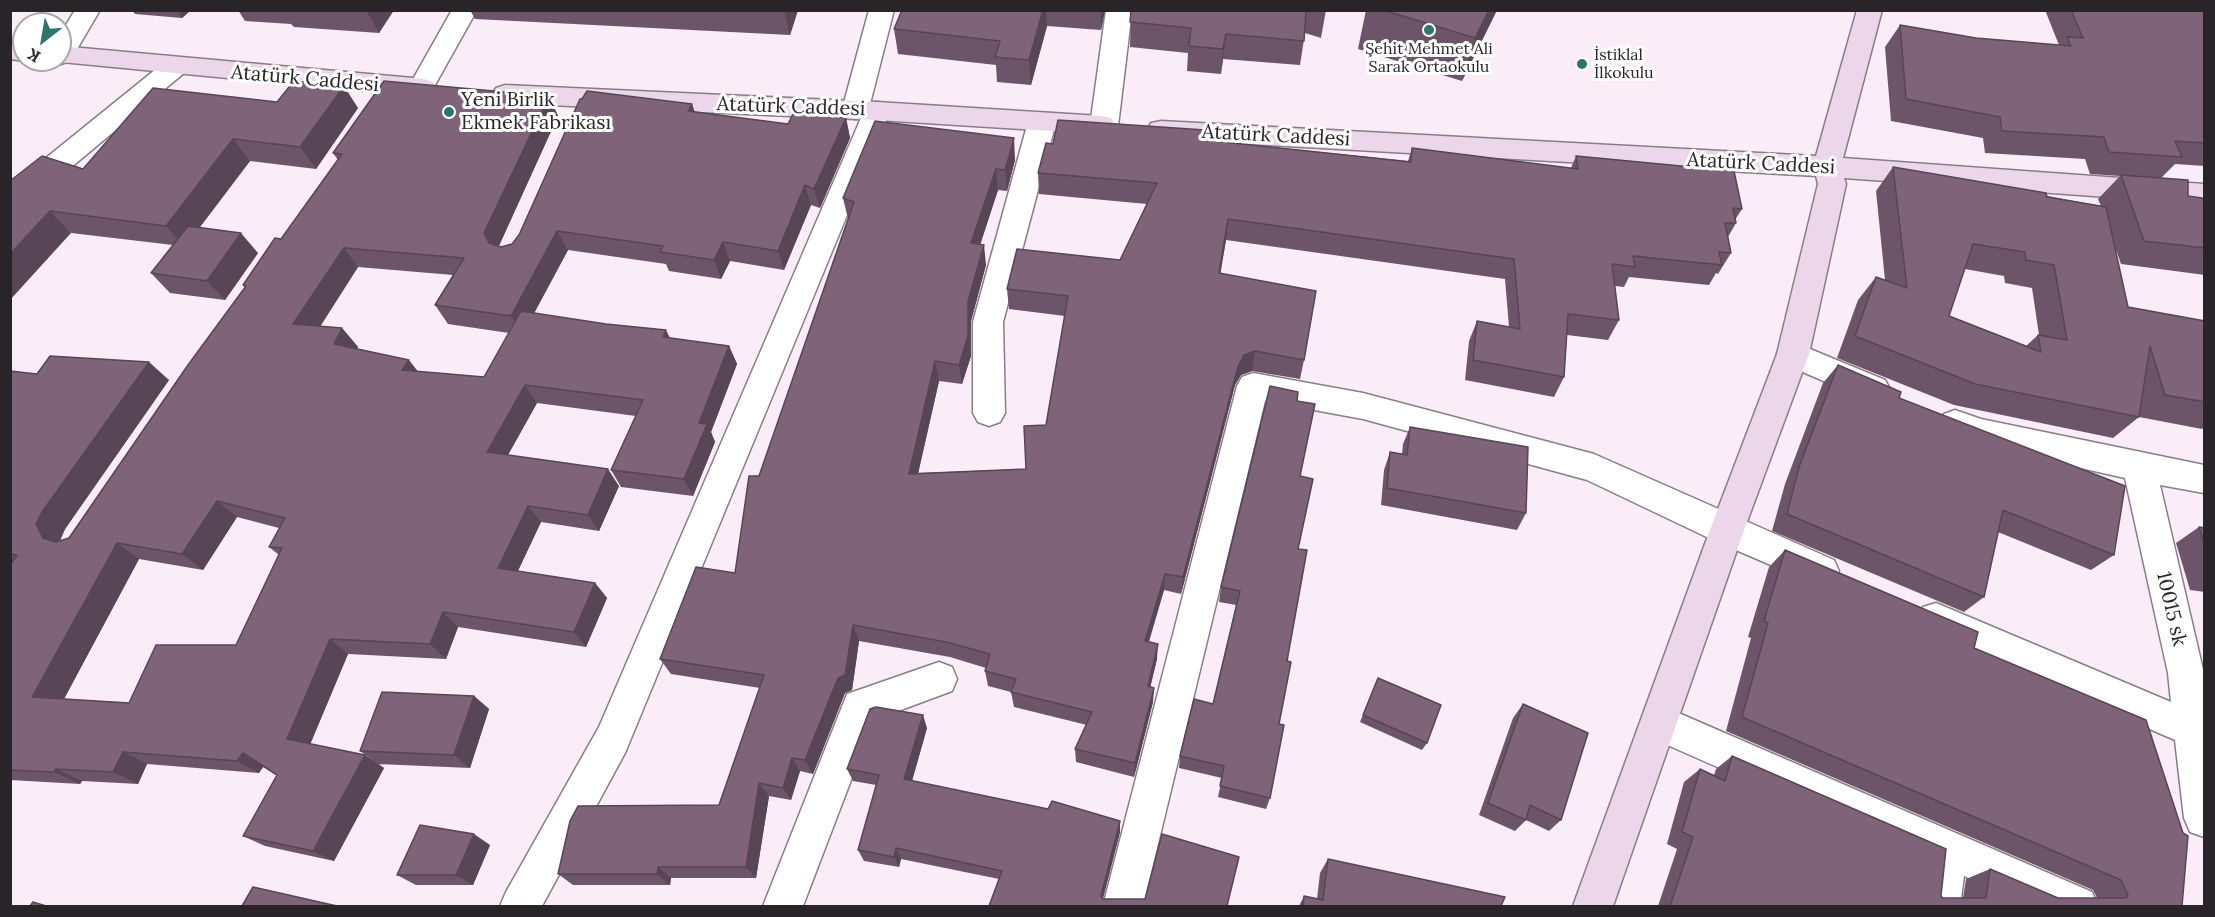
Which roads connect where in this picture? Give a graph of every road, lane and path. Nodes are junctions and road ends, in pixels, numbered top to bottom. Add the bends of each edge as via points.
1 (88, 10) edge
2 (465, 10) edge
3 (882, 10) edge
4 (1119, 10) edge
5 (1870, 10) edge
6 (72, 37) edge
7 (72, 56) edge
8 (175, 67) junction
9 (421, 88) junction
10 (449, 90) edge
11 (482, 92) edge
12 (866, 111) junction
13 (1042, 122) junction
14 (1121, 127) junction
15 (1827, 167) junction
16 (2205, 194) edge
17 (10, 203) edge
18 (1793, 354) junction
19 (989, 413) dead end
20 (2139, 467) junction
21 (2205, 478) edge
22 (1727, 530) junction
23 (1857, 585) edge
24 (1911, 608) edge
25 (939, 679) dead end
26 (1660, 723) junction
27 (2192, 729) junction
28 (2205, 818) edge
29 (1947, 849) junction
30 (520, 906) edge
31 (783, 906) edge
32 (1123, 906) edge
33 (1593, 906) edge
34 (1940, 906) edge
35 (2078, 906) edge

1 - 6 street
2 - 9 street
3 - 12 street
4 - 14 street
5 - 15 main road
7 - 8 main road, Atatürk Caddesi
8 - 9 main road, Atatürk Caddesi via 382,97
8 - 17 street
9 - 10 main road, Atatürk Caddesi
11 - 12 main road, Atatürk Caddesi via 578,109
12 - 13 main road, Atatürk Caddesi
12 - 30 street via 612,740
13 - 14 main road, Atatürk Caddesi
13 - 19 street via 988,322
14 - 15 main road, Atatürk Caddesi
15 - 16 main road, Atatürk Caddesi
15 - 18 main road via 1832,184
18 - 20 street via 1977,432
18 - 22 main road
20 - 21 street
20 - 27 street, 10015 sk via 2186,673
22 - 23 street
22 - 26 main road
22 - 32 street via 1594,468 1363,406 1253,386
24 - 27 street
25 - 31 street via 860,707
26 - 29 street
26 - 33 main road
27 - 28 street, 10015 sk
29 - 34 street
29 - 35 street

